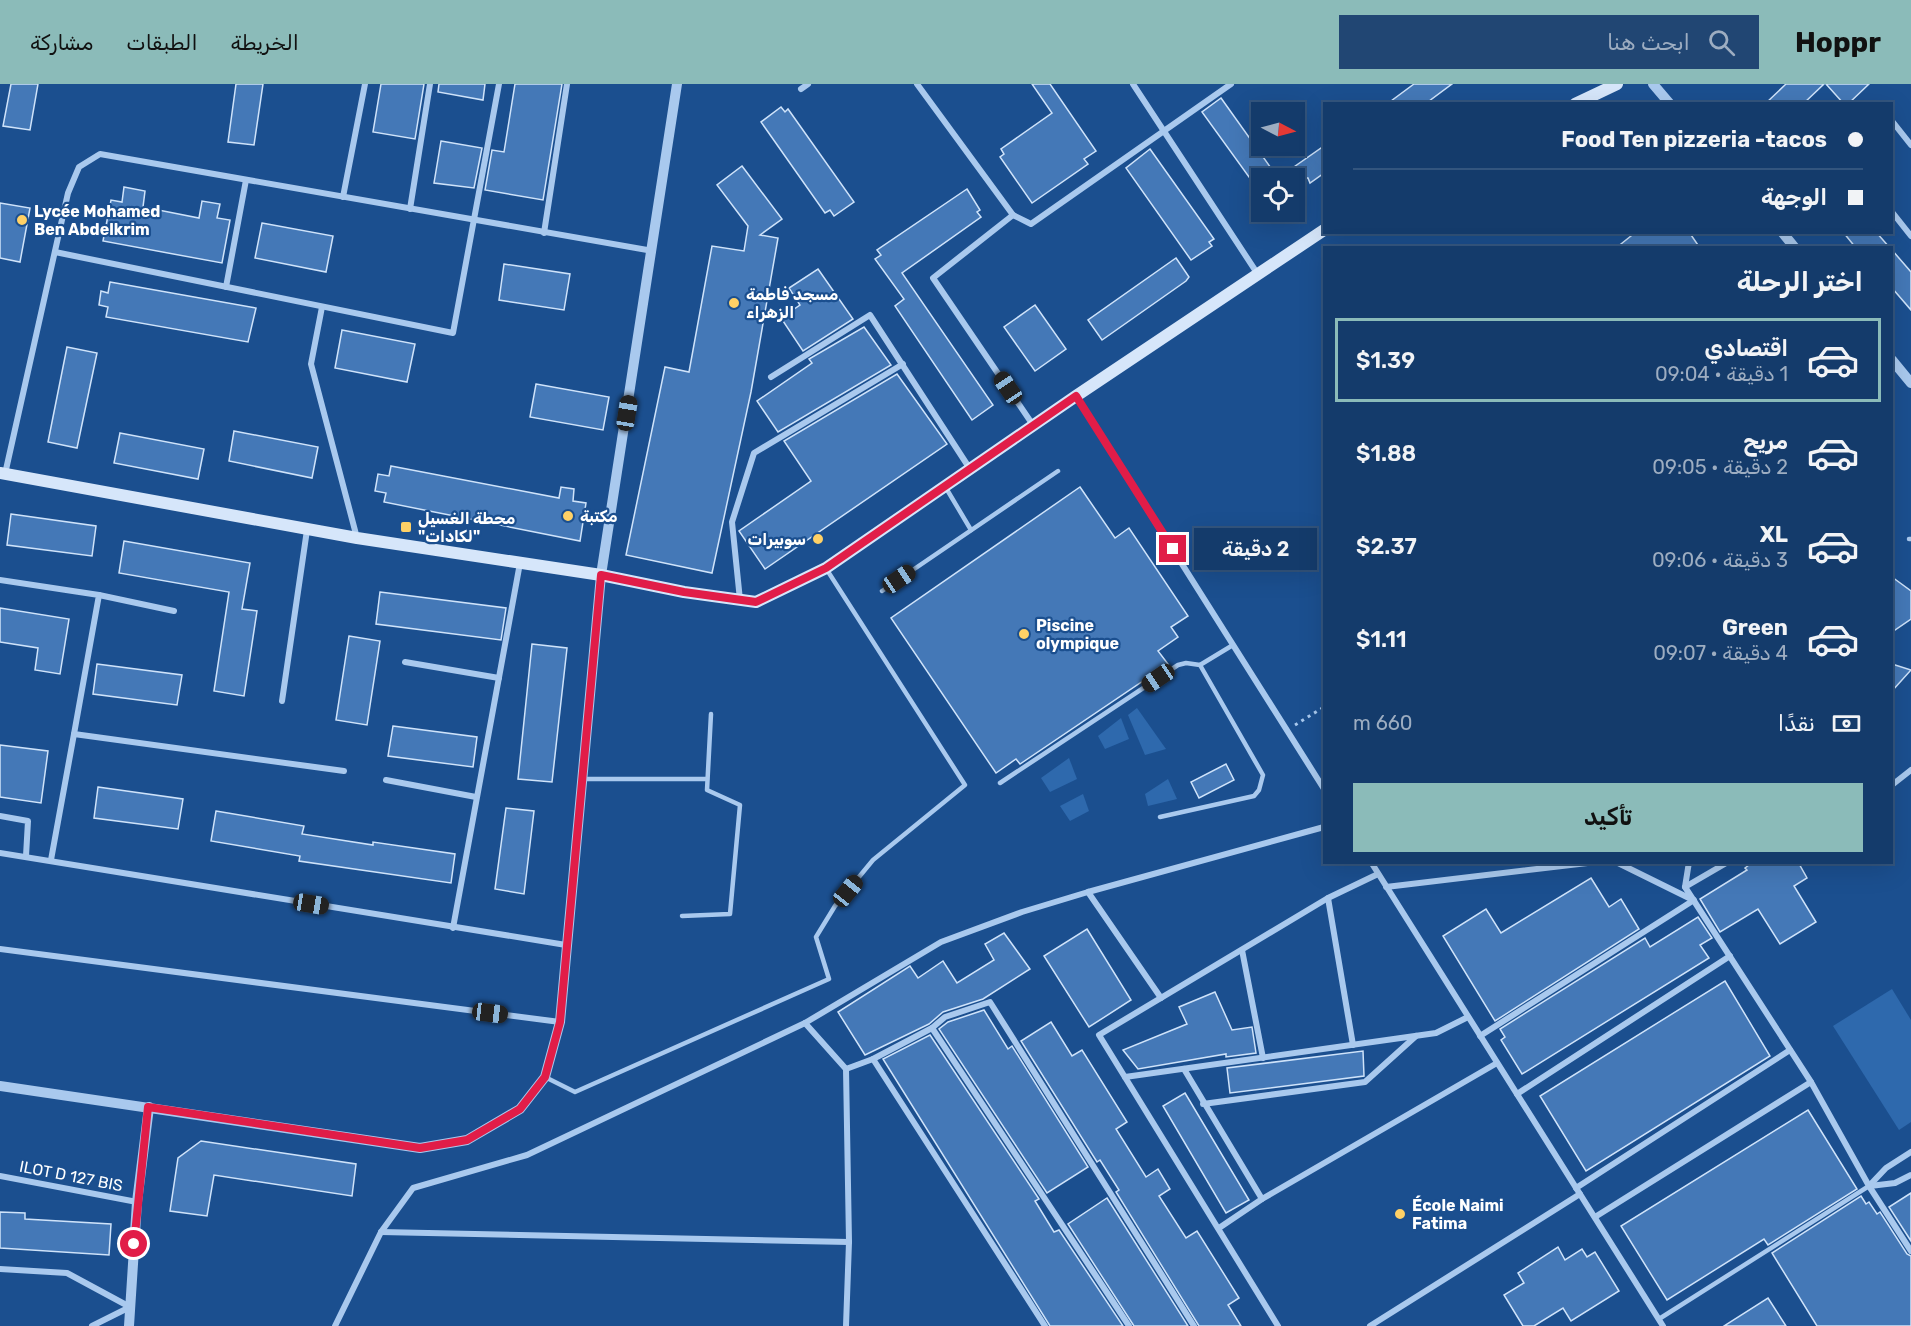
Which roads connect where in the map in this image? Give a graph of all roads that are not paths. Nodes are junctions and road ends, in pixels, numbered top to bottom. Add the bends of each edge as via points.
1 (365, 84) edge
2 (430, 84) edge
3 (499, 84) edge
4 (567, 84) edge
5 (677, 84) edge
6 (808, 84) edge
7 (917, 84) edge
8 (1133, 84) edge
9 (1232, 84) edge
10 (1617, 84) edge
11 (1653, 84) edge
12 (801, 89) dead end
13 (1579, 102) edge
14 (1668, 102) edge
15 (1893, 122) edge
16 (1164, 132) junction
17 (1911, 145) edge
18 (246, 180) junction
19 (343, 197) junction
20 (410, 209) junction
21 (1893, 213) edge
22 (1013, 215) junction
23 (476, 220) junction
24 (1323, 231) edge
25 (544, 233) junction
26 (1784, 234) edge
27 (1911, 236) edge
28 (1793, 246) edge
29 (55, 252) junction
30 (653, 252) junction
31 (1257, 273) junction
32 (226, 287) junction
33 (322, 307) junction
34 (1893, 361) edge
35 (903, 364) junction
36 (771, 377) dead end
37 (1911, 383) edge
38 (1076, 396) junction
39 (1033, 425) junction
40 (970, 468) junction
41 (1058, 471) dead end
42 (3, 473) edge
43 (944, 486) junction
44 (307, 529) junction
45 (971, 530) junction
46 (357, 538) junction
47 (520, 563) junction
48 (826, 568) junction
49 (601, 575) junction
50 (0, 580) edge
51 (882, 591) dead end
52 (99, 596) junction
53 (741, 602) junction
54 (174, 612) dead end
55 (1233, 645) junction
56 (405, 662) dead end
57 (1200, 665) junction
58 (499, 678) junction
59 (282, 701) dead end
60 (711, 714) dead end
61 (75, 734) junction
62 (1911, 770) edge
63 (344, 771) dead end
64 (581, 779) junction
65 (707, 779) junction
66 (386, 780) dead end
67 (1000, 783) dead end
68 (1893, 784) edge
69 (1323, 787) edge
70 (476, 797) junction
71 (0, 816) edge
72 (1160, 817) dead end
73 (1323, 827) edge
74 (0, 853) edge
75 (26, 856) junction
76 (51, 860) junction
77 (1372, 864) edge
78 (1579, 864) edge
79 (1620, 864) edge
80 (1689, 864) edge
81 (1725, 864) edge
82 (1378, 874) junction
83 (1386, 887) junction
84 (1685, 887) junction
85 (1088, 892) junction
86 (1329, 898) junction
87 (1694, 900) junction
88 (682, 916) dead end
89 (453, 928) junction
90 (566, 945) junction
91 (0, 949) edge
92 (1242, 950) junction
93 (1730, 956) junction
94 (1161, 998) junction
95 (1468, 1017) junction
96 (560, 1022) junction
97 (805, 1023) junction
98 (932, 1029) junction
99 (1416, 1035) junction
100 (1480, 1036) junction
101 (1353, 1045) junction
102 (1790, 1050) junction
103 (1263, 1058) junction
104 (873, 1059) junction
105 (1497, 1063) junction
106 (846, 1069) junction
107 (1184, 1069) junction
108 (545, 1077) junction
109 (1125, 1077) junction
110 (1811, 1082) junction
111 (0, 1086) edge
112 (1517, 1094) junction
113 (1203, 1104) junction
114 (148, 1107) junction
115 (1911, 1152) edge
116 (1911, 1175) edge
117 (0, 1176) edge
118 (1869, 1186) junction
119 (1578, 1191) junction
120 (1262, 1199) junction
121 (137, 1202) junction
122 (1595, 1217) junction
123 (1219, 1228) junction
124 (381, 1232) junction
125 (849, 1242) junction
126 (1911, 1251) edge
127 (0, 1269) edge
128 (130, 1307) junction
129 (1659, 1319) junction
130 (92, 1326) edge
131 (129, 1326) edge
132 (334, 1326) edge
133 (846, 1326) edge
134 (1045, 1326) edge
135 (1129, 1326) edge
136 (1194, 1326) edge
137 (1278, 1326) edge
138 (1370, 1326) edge
139 (1663, 1326) edge

1 - 19 street
2 - 20 street
3 - 23 street
4 - 25 street
5 - 30 street
6 - 12 street
7 - 22 street
8 - 16 street
9 - 16 street
10 - 13 main road
11 - 14 street
15 - 17 street
16 - 22 street via 1031,224
16 - 31 street
18 - 19 street
18 - 29 street via 100,154 79,167 68,194
18 - 32 street
19 - 20 street
20 - 23 street
21 - 27 street
22 - 39 street via 933,279
23 - 25 street
23 - 33 street via 453,333
24 - 31 main road
25 - 30 street
26 - 28 street
29 - 32 street
29 - 42 street
30 - 49 street
31 - 38 main road
32 - 33 street
33 - 46 street via 311,364
34 - 37 street
35 - 36 street via 870,315
35 - 40 street
35 - 53 street via 754,453 732,522
38 - 39 main road
38 - 55 street
39 - 40 main road
40 - 43 main road
41 - 45 lane
42 - 44 main road
43 - 45 lane
43 - 48 main road
44 - 46 main road
44 - 59 street
45 - 51 lane
46 - 47 main road
47 - 49 main road
47 - 58 street
48 - 53 main road via 756,602
48 - 108 lane via 965,785 873,860 836,906 816,937 829,980 575,1092
49 - 53 main road
49 - 64 street
50 - 52 street
52 - 54 street
52 - 61 street
55 - 57 lane
55 - 69 street
56 - 58 street
57 - 67 lane via 1178,665
57 - 72 lane via 1263,775 1263,782 1254,796
58 - 70 street
60 - 65 lane
61 - 63 street
61 - 76 street
62 - 68 street
64 - 65 lane
64 - 90 street
65 - 88 lane via 707,790 740,805 730,914
66 - 70 street
70 - 89 street
71 - 75 street via 28,821
73 - 85 street
74 - 75 street
75 - 76 street
76 - 89 street
77 - 82 street
78 - 83 street
79 - 87 street
80 - 84 street
81 - 84 street
82 - 83 street
82 - 86 street
83 - 95 street
84 - 87 street
85 - 94 street
85 - 97 street via 941,942
86 - 92 street
86 - 101 street
87 - 93 street
87 - 100 street
89 - 90 street
90 - 96 street
91 - 96 street
92 - 94 street
92 - 103 street
93 - 102 street
93 - 112 street
94 - 109 street via 1099,1035
95 - 99 street via 1436,1033
95 - 100 street
96 - 108 street
97 - 106 street
97 - 124 street via 528,1155 413,1188
98 - 104 street
98 - 135 street
98 - 136 street via 945,1017 990,1002
99 - 101 street
99 - 113 street via 1365,1082
100 - 105 street
101 - 103 street
102 - 110 street
102 - 119 street
103 - 107 street
104 - 106 street
104 - 134 street
105 - 112 street
105 - 120 street
106 - 125 street
107 - 109 street
107 - 113 street
108 - 114 street via 520,1109 467,1140 420,1148
109 - 123 street
110 - 118 street
110 - 122 street
111 - 114 street
112 - 119 street
113 - 120 street
114 - 121 street
115 - 118 street via 1886,1168
116 - 118 street via 1895,1183
117 - 121 street, ILOT D 127 BIS
118 - 126 street
118 - 129 lane
119 - 122 street
119 - 138 street
120 - 123 street
121 - 128 street
122 - 129 street
123 - 137 street
124 - 125 street
124 - 132 street
125 - 133 street
127 - 128 street via 68,1273
128 - 130 street
128 - 131 street
129 - 139 street

